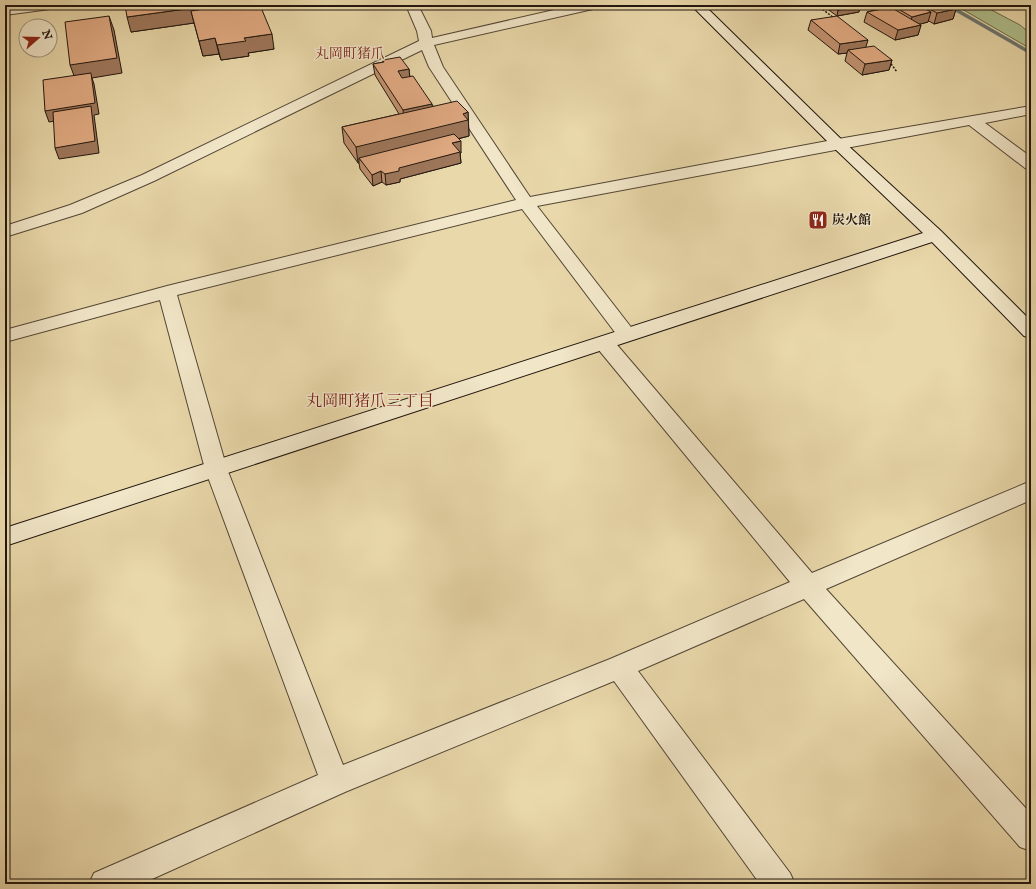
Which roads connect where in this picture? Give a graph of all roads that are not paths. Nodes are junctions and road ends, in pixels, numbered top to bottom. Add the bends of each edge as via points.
1 (50, 5) edge
2 (412, 5) edge
3 (590, 5) edge
4 (697, 5) edge
5 (5, 11) edge
6 (426, 43) junction
7 (1031, 110) edge
8 (973, 121) junction
9 (838, 144) junction
10 (1031, 165) edge
11 (526, 204) junction
12 (5, 232) edge
13 (935, 235) junction
14 (168, 292) junction
15 (1031, 332) edge
16 (627, 335) junction
17 (5, 336) edge
18 (605, 344) junction
19 (216, 469) junction
20 (1031, 490) edge
21 (5, 537) edge
22 (807, 585) junction
23 (619, 666) junction
24 (335, 782) junction
25 (1031, 836) edge
26 (105, 884) edge
27 (779, 884) edge

1 - 5 street
2 - 6 street via 424,31
3 - 6 street
4 - 9 street
6 - 11 street via 436,67
6 - 12 street via 148,178 76,209
7 - 8 street
8 - 9 street
8 - 10 street
9 - 11 street
9 - 13 street
11 - 14 street
11 - 16 street
13 - 15 street
13 - 16 street
14 - 17 street
14 - 19 street
16 - 18 street
18 - 19 street
18 - 22 street
19 - 21 street
19 - 24 street
20 - 22 street
22 - 23 street
22 - 25 street
23 - 24 street
23 - 27 street
24 - 26 street

